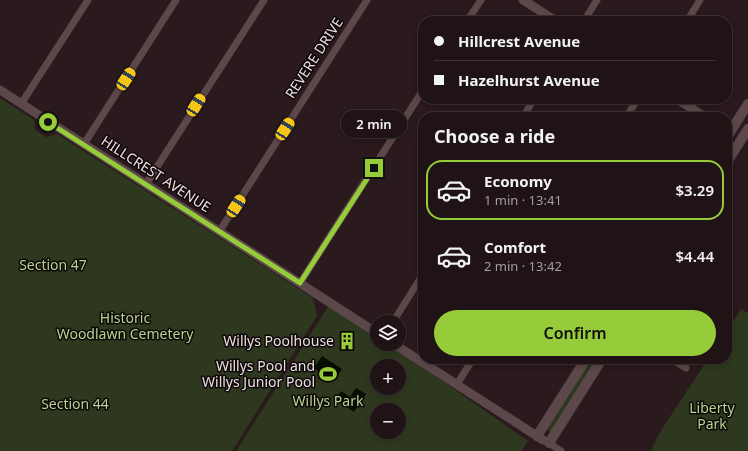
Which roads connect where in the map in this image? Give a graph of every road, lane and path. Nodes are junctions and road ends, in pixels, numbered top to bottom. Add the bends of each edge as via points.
1 (88, 0) edge
2 (176, 0) edge
3 (264, 0) edge
4 (367, 0) edge
5 (481, 0) edge
6 (523, 0) edge
7 (597, 0) edge
8 (700, 0) edge
9 (470, 16) edge
10 (548, 16) edge
11 (587, 16) edge
12 (690, 16) edge
13 (0, 90) edge
14 (418, 98) edge
15 (21, 104) junction
16 (685, 104) edge
17 (747, 107) edge
18 (697, 112) edge
19 (732, 128) edge
20 (748, 129) edge
21 (732, 136) edge
22 (744, 142) edge
23 (84, 144) junction
24 (732, 156) edge
25 (146, 184) junction
26 (219, 232) junction
27 (418, 282) edge
28 (300, 283) junction
29 (397, 315) edge
30 (370, 328) edge
31 (405, 351) edge
32 (418, 359) edge
33 (426, 364) edge
34 (470, 364) edge
35 (583, 364) edge
36 (598, 364) edge
37 (679, 364) edge
38 (686, 368) dead end
39 (457, 384) junction
40 (543, 440) junction
41 (561, 451) edge

1 - 15 street
2 - 23 street
3 - 25 street
4 - 26 street, REVERE DRIVE
5 - 9 street
6 - 10 street
7 - 11 street
8 - 12 street
13 - 15 street, HILLCREST AVENUE
14 - 28 street
15 - 23 street, HILLCREST AVENUE
16 - 18 street
17 - 19 main road
20 - 22 main road
21 - 22 main road
22 - 24 main road
23 - 25 street, HILLCREST AVENUE
25 - 26 street, HILLCREST AVENUE
26 - 28 street, HILLCREST AVENUE
27 - 29 street
28 - 30 street, HILLCREST AVENUE
31 - 32 street
33 - 39 street
34 - 39 street
35 - 40 main road
36 - 40 main road
37 - 38 street
39 - 40 street
40 - 41 street

